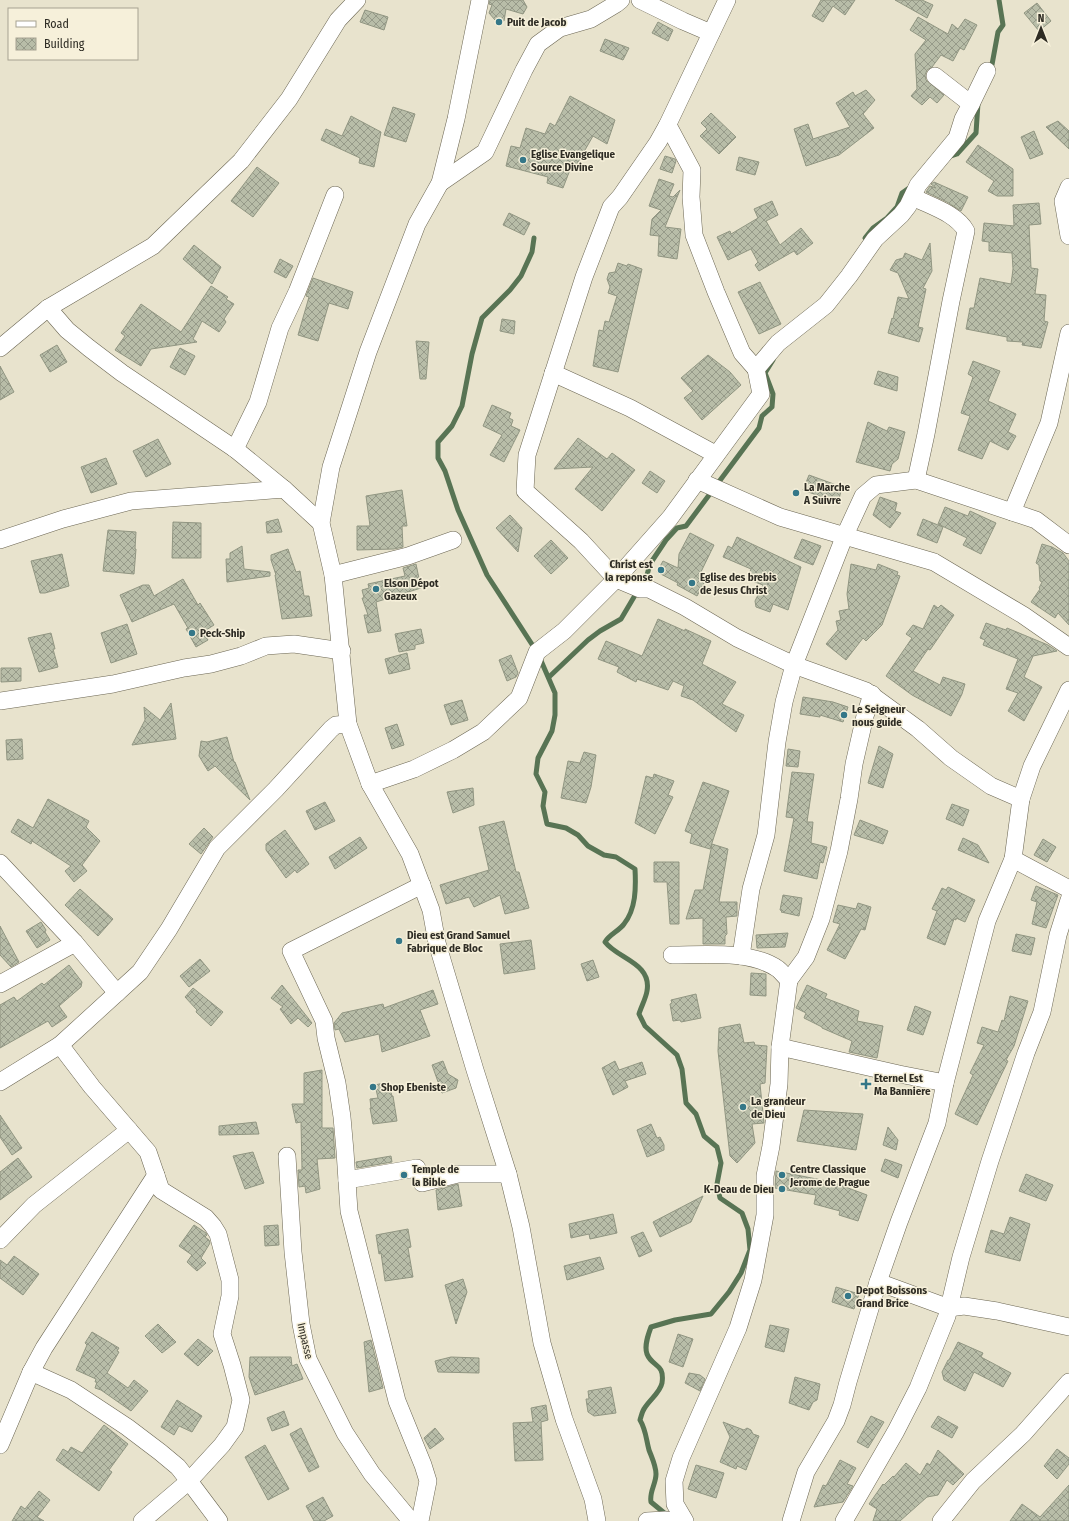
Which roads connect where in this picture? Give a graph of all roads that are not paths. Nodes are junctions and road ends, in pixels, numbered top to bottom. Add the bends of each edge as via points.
1 (356, 0) edge
2 (480, 0) edge
3 (621, 0) edge
4 (640, 0) edge
5 (727, 0) edge
6 (711, 33) junction
7 (986, 71) dead end
8 (935, 76) dead end
9 (971, 104) junction
10 (667, 126) junction
11 (440, 183) junction
12 (1069, 187) edge
13 (335, 195) dead end
14 (912, 197) junction
15 (1069, 236) edge
16 (48, 308) junction
17 (1069, 333) edge
18 (1069, 337) edge
19 (0, 348) edge
20 (756, 369) junction
21 (553, 373) junction
22 (235, 450) junction
23 (715, 454) junction
24 (697, 480) junction
25 (916, 480) junction
26 (284, 489) junction
27 (1012, 512) junction
28 (321, 523) junction
29 (845, 535) junction
30 (0, 540) edge
31 (453, 540) dead end
32 (1069, 545) edge
33 (333, 575) junction
34 (616, 579) junction
35 (1069, 647) edge
36 (342, 651) junction
37 (794, 665) junction
38 (1069, 690) edge
39 (872, 694) junction
40 (0, 701) edge
41 (348, 724) junction
42 (370, 784) junction
43 (1021, 799) junction
44 (1012, 860) junction
45 (0, 863) edge
46 (422, 885) junction
47 (1069, 889) edge
48 (1069, 900) edge
49 (76, 944) junction
50 (672, 955) dead end
51 (741, 956) junction
52 (789, 980) junction
53 (0, 984) edge
54 (117, 993) junction
55 (60, 1045) junction
56 (780, 1047) junction
57 (0, 1082) edge
58 (945, 1083) junction
59 (128, 1130) junction
60 (287, 1156) dead end
61 (508, 1174) junction
62 (156, 1175) junction
63 (347, 1180) junction
64 (0, 1240) edge
65 (878, 1282) junction
66 (949, 1308) junction
67 (1069, 1327) edge
68 (31, 1372) junction
69 (1069, 1382) edge
70 (0, 1445) edge
71 (189, 1481) junction
72 (601, 1520) edge
73 (142, 1521) edge
74 (218, 1521) edge
75 (411, 1521) edge
76 (420, 1521) edge
77 (647, 1521) edge
78 (674, 1521) edge
79 (685, 1521) edge
80 (791, 1521) edge
81 (844, 1521) edge
82 (941, 1521) edge

1 - 16 street via 338,20 289,99 241,161 153,246
2 - 11 street
3 - 11 street via 591,19 560,28 538,44 485,152
4 - 6 street
5 - 6 street
6 - 10 street
7 - 9 street
8 - 9 street
9 - 14 street via 957,138
10 - 20 street via 692,170 690,197 694,235 742,353
10 - 21 street via 611,207 584,277
11 - 28 street via 418,224 368,352 331,467
12 - 15 street via 1062,201
13 - 22 street via 280,328 258,402
14 - 20 street via 901,215 875,239 826,305 778,343
14 - 25 street via 952,216 966,231
16 - 19 street
16 - 22 street via 67,330 89,348
17 - 18 street
18 - 27 street via 1049,423
20 - 23 street via 761,394
21 - 23 street via 630,408
21 - 34 street via 527,455 525,491 581,541
22 - 26 street
23 - 24 street
24 - 29 street via 780,517
24 - 34 street via 670,518
25 - 27 street
25 - 29 street via 876,485 862,496
26 - 28 street
26 - 30 street via 131,501 63,519
27 - 32 street via 1036,520
28 - 33 street
29 - 35 street via 934,562 1023,615
29 - 37 street
31 - 33 street via 408,556
33 - 36 street
34 - 37 street via 640,589 649,589 737,638
34 - 42 street via 564,631 537,652 519,698 483,732 414,769
36 - 40 street via 294,644 266,646 211,664 113,684
36 - 41 street
37 - 39 street
37 - 51 street via 784,702 766,835 751,889
38 - 43 street via 1032,766
39 - 43 street via 991,786
39 - 52 street via 854,764 839,851 821,919 806,957
41 - 42 street
41 - 54 street via 331,728 276,789 217,848 140,972
42 - 46 street via 410,854
43 - 44 street
44 - 47 street
44 - 58 street via 987,921
45 - 49 street
46 - 61 street via 431,910 437,943
46 - 63 street via 291,951 324,1021 342,1117
48 - 66 street via 1058,935 1042,1012 990,1160 961,1257
49 - 53 street
49 - 54 street
50 - 51 street
51 - 52 street via 769,964
52 - 56 street
54 - 55 street
55 - 57 street
55 - 59 street
56 - 58 street
56 - 79 street via 779,1084 765,1176 765,1215 755,1266 738,1328 681,1458 674,1481 675,1504
58 - 65 street via 936,1123
59 - 62 street via 148,1152
59 - 64 street via 34,1205
60 - 75 street, Impasse via 300,1324 308,1358 345,1433 372,1474
61 - 63 street via 458,1174 422,1183 417,1168
61 - 72 street via 521,1227 542,1343 564,1419
62 - 68 street
62 - 71 street via 161,1190 206,1218 213,1226 218,1234 230,1280 230,1296 222,1334 241,1400 235,1427 222,1446
63 - 76 street via 349,1211 397,1402 428,1481
65 - 66 street
65 - 80 street via 842,1405 836,1421 806,1472
66 - 67 street via 964,1306 997,1311
66 - 81 street via 918,1388
68 - 70 street
68 - 71 street via 71,1390 127,1427 160,1452
69 - 82 street via 1023,1434 973,1481
71 - 73 street
71 - 74 street
77 - 78 street

